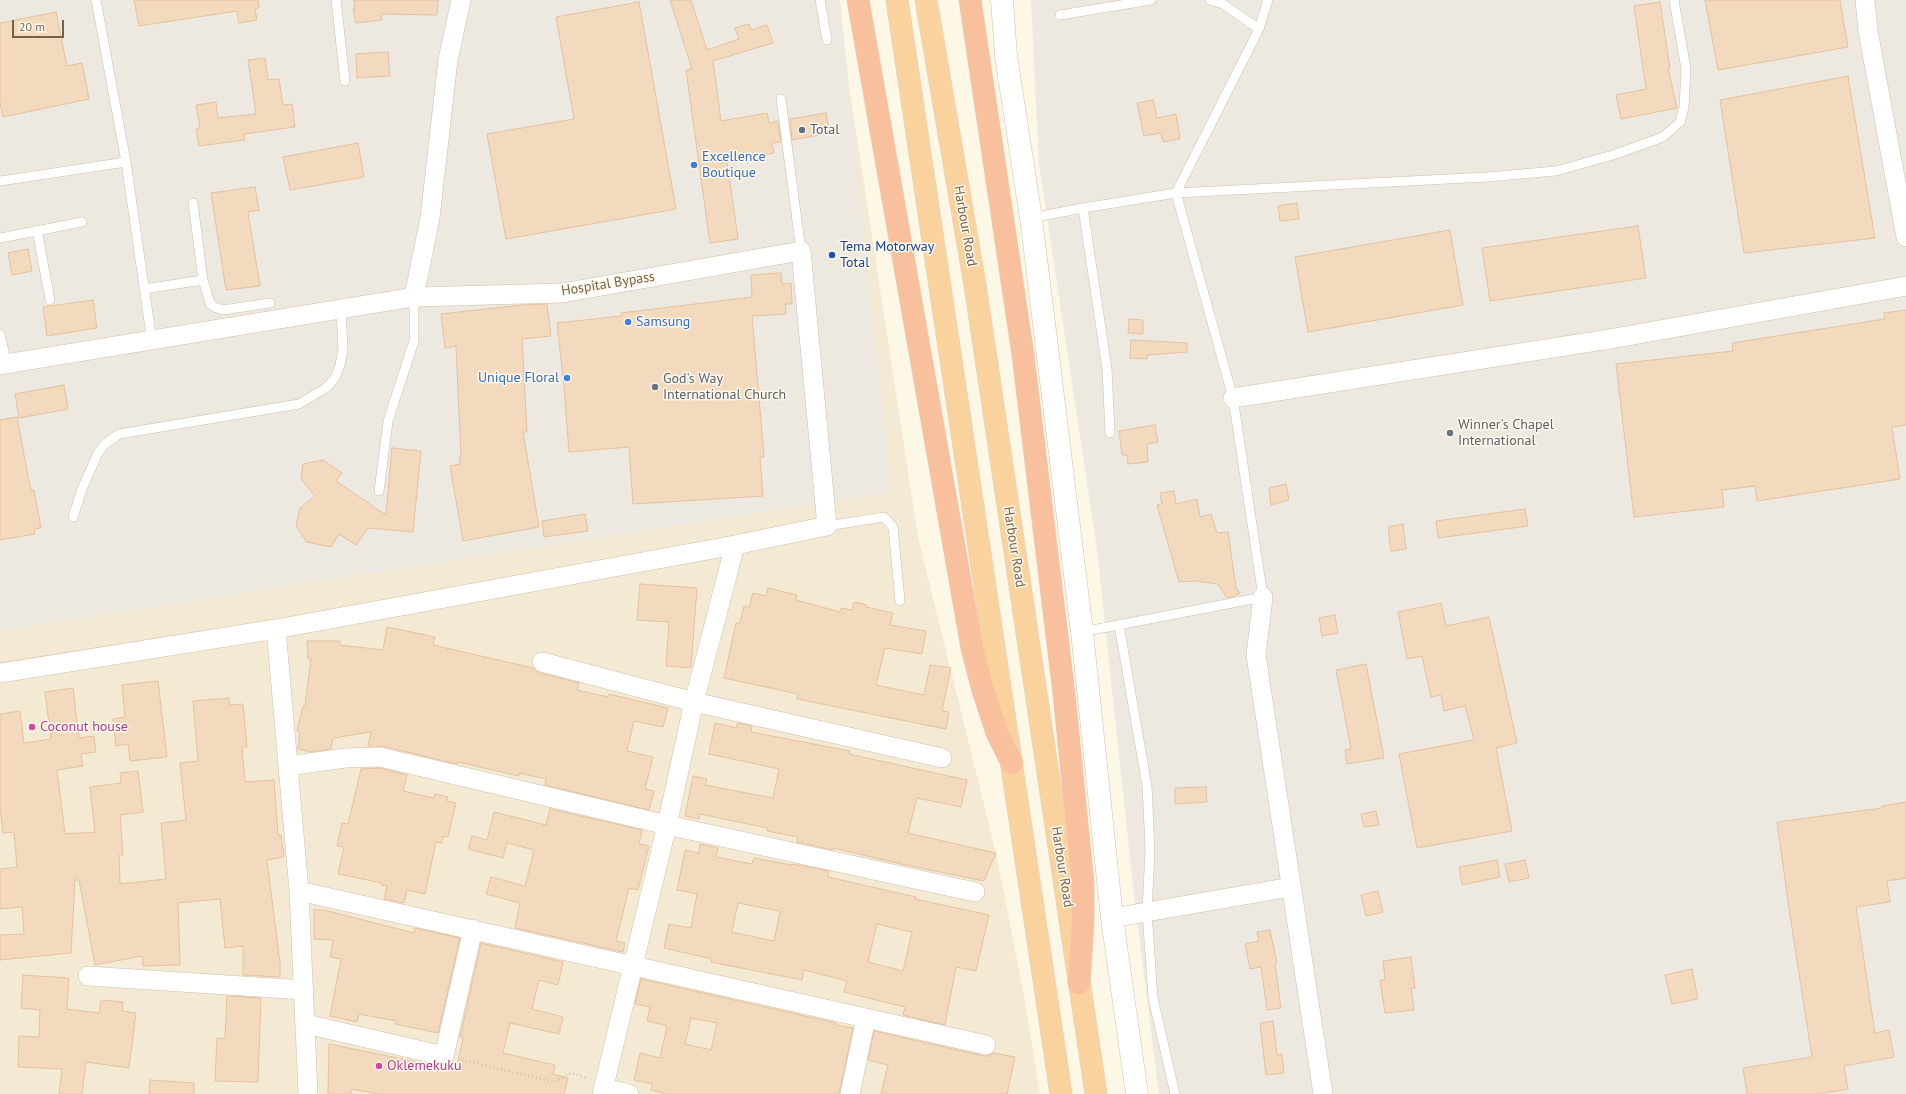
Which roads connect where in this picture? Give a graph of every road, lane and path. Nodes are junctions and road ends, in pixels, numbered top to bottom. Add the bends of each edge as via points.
1 (96, 0) edge
2 (336, 0) edge
3 (461, 0) edge
4 (820, 0) edge
5 (858, 0) edge
6 (897, 0) edge
7 (926, 0) edge
8 (970, 0) edge
9 (1002, 0) edge
10 (1151, 0) edge
11 (1212, 0) edge
12 (1268, 0) edge
13 (1674, 0) edge
14 (1865, 0) edge
15 (1060, 15) dead end
16 (1259, 29) junction
17 (827, 40) dead end
18 (345, 81) dead end
19 (781, 99) dead end
20 (126, 162) junction
21 (0, 181) edge
22 (1176, 193) junction
23 (192, 203) dead end
24 (1083, 208) junction
25 (1030, 218) junction
26 (82, 222) dead end
27 (37, 230) junction
28 (1906, 237) edge
29 (0, 238) edge
30 (801, 251) junction
31 (203, 280) junction
32 (1906, 286) edge
33 (144, 289) junction
34 (414, 297) junction
35 (50, 300) dead end
36 (270, 303) dead end
37 (240, 308) junction
38 (341, 310) junction
39 (243, 327) junction
40 (0, 334) edge
41 (152, 342) junction
42 (3, 365) edge
43 (1233, 398) junction
44 (1110, 433) dead end
45 (379, 491) dead end
46 (73, 517) dead end
47 (827, 526) junction
48 (735, 545) junction
49 (1263, 596) junction
50 (900, 601) dead end
51 (1119, 625) junction
52 (276, 629) junction
53 (1082, 632) junction
54 (542, 662) dead end
55 (0, 673) edge
56 (694, 702) junction
57 (942, 758) dead end
58 (1012, 763) junction
59 (288, 766) junction
60 (667, 825) junction
61 (1291, 887) junction
62 (299, 891) junction
63 (975, 892) dead end
64 (1147, 912) junction
65 (1112, 918) junction
66 (473, 929) junction
67 (634, 965) junction
68 (88, 976) dead end
69 (1079, 983) junction
70 (304, 990) junction
71 (866, 1018) junction
72 (306, 1024) junction
73 (986, 1045) dead end
74 (444, 1056) junction
75 (603, 1091) edge
76 (308, 1094) edge
77 (629, 1094) edge
78 (850, 1094) edge
79 (1061, 1094) edge
80 (1096, 1094) edge
81 (1137, 1094) edge
82 (1175, 1094) edge
83 (1323, 1094) edge

1 - 20 lane
2 - 18 lane
3 - 34 street via 448,60 430,218
4 - 17 lane
5 - 58 highway via 972,648 997,732
6 - 58 highway
7 - 69 highway, Harbour Road via 975,286
8 - 69 highway via 1023,355 1061,671 1083,883
9 - 25 street via 1006,56
10 - 15 lane
11 - 16 lane via 1223,4
12 - 16 lane
13 - 22 lane via 1686,69 1684,108 1680,122 1663,137 1613,155 1556,171 1487,177
14 - 28 street via 1868,31
16 - 22 lane
19 - 30 lane
20 - 21 lane
20 - 33 lane
22 - 24 lane
22 - 43 lane
23 - 31 lane
24 - 25 lane
24 - 44 lane via 1107,369
25 - 53 street
26 - 27 lane
27 - 29 lane
27 - 35 lane
30 - 34 street, Hospital Bypass via 562,293
30 - 47 street
31 - 33 lane
31 - 37 lane via 208,298 214,307 223,310
32 - 43 street via 1610,339
33 - 41 lane
34 - 38 street, Hospital Bypass
34 - 45 lane via 414,341 388,421
36 - 37 lane
37 - 39 lane
38 - 39 street, Hospital Bypass
38 - 46 lane via 343,350 340,366 335,378 326,388 299,404 119,434 98,453
39 - 41 street, Hospital Bypass
40 - 42 lane
41 - 42 street, Hospital Bypass
43 - 49 lane
47 - 48 street
47 - 50 lane via 884,517 893,527
48 - 52 street
48 - 56 street
49 - 51 lane
49 - 61 street via 1256,655
51 - 53 lane
51 - 64 lane via 1147,786 1150,849
52 - 55 street
52 - 59 street
53 - 65 street
54 - 56 street
56 - 57 street
56 - 60 street
58 - 79 highway
59 - 60 street via 345,758 380,757
59 - 62 street
60 - 63 street
60 - 67 street
61 - 64 street
61 - 83 street
62 - 66 street
62 - 70 street
64 - 65 street
64 - 82 lane via 1153,998
65 - 81 street
66 - 67 street
66 - 74 street
67 - 71 street
67 - 75 street
68 - 70 street
69 - 80 highway, Harbour Road
70 - 72 street
71 - 73 street
71 - 78 street
72 - 74 street
72 - 76 street
74 - 75 path via 554,1082 571,1073 584,1076
75 - 77 street

